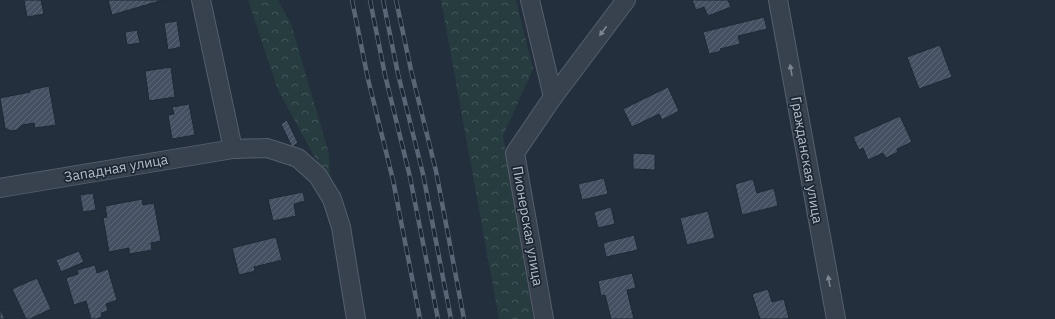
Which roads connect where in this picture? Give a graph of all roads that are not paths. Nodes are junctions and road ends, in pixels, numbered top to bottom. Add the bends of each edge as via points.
1 (201, 0) edge
2 (530, 0) edge
3 (626, 0) edge
4 (778, 0) edge
5 (553, 97) junction
6 (233, 149) junction
7 (0, 188) edge
8 (356, 319) edge
9 (544, 319) edge
10 (836, 319) edge

1 - 6 street
2 - 5 street
3 -> 5 street, Пионерская улица
10 -> 4 street, Гражданская улица
5 - 9 street, Пионерская улица via 515,154
6 - 7 street, Западная улица
6 - 8 street, Западная улица via 267,148 298,158 318,176 332,200 341,227

